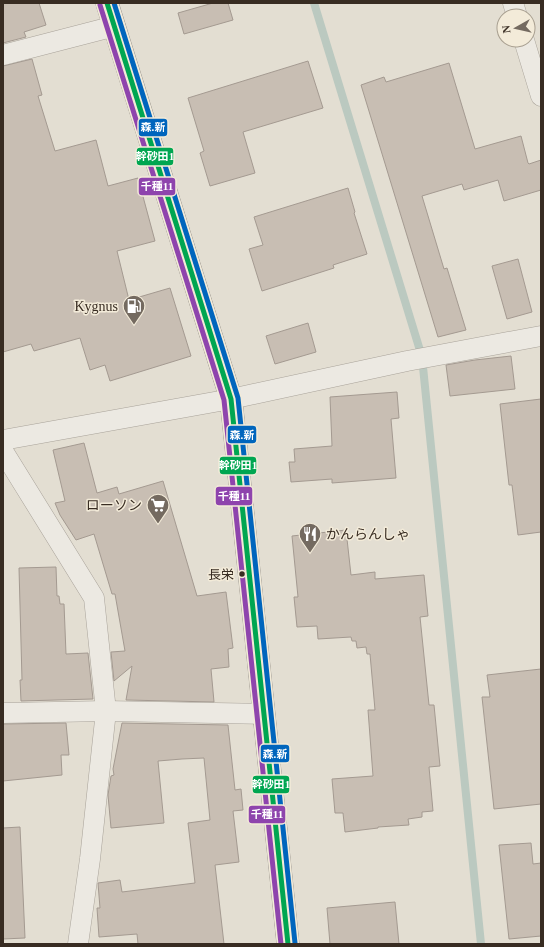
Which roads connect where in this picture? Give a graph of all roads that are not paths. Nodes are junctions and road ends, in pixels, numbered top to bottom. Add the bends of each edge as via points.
1 (107, 3) edge
2 (115, 26) junction
3 (526, 48) edge
4 (3, 55) edge
5 (541, 96) edge
6 (541, 336) edge
7 (231, 398) junction
8 (3, 440) edge
9 (3, 451) edge
10 (106, 711) junction
11 (3, 713) edge
12 (264, 714) junction
13 (78, 944) edge
14 (288, 944) edge

1 - 2 street
2 - 4 street
2 - 7 street
3 - 5 street
6 - 7 street via 410,360
7 - 8 street
7 - 12 street
9 - 10 street via 94,598
10 - 11 street
10 - 12 street
10 - 13 street
12 - 14 street

